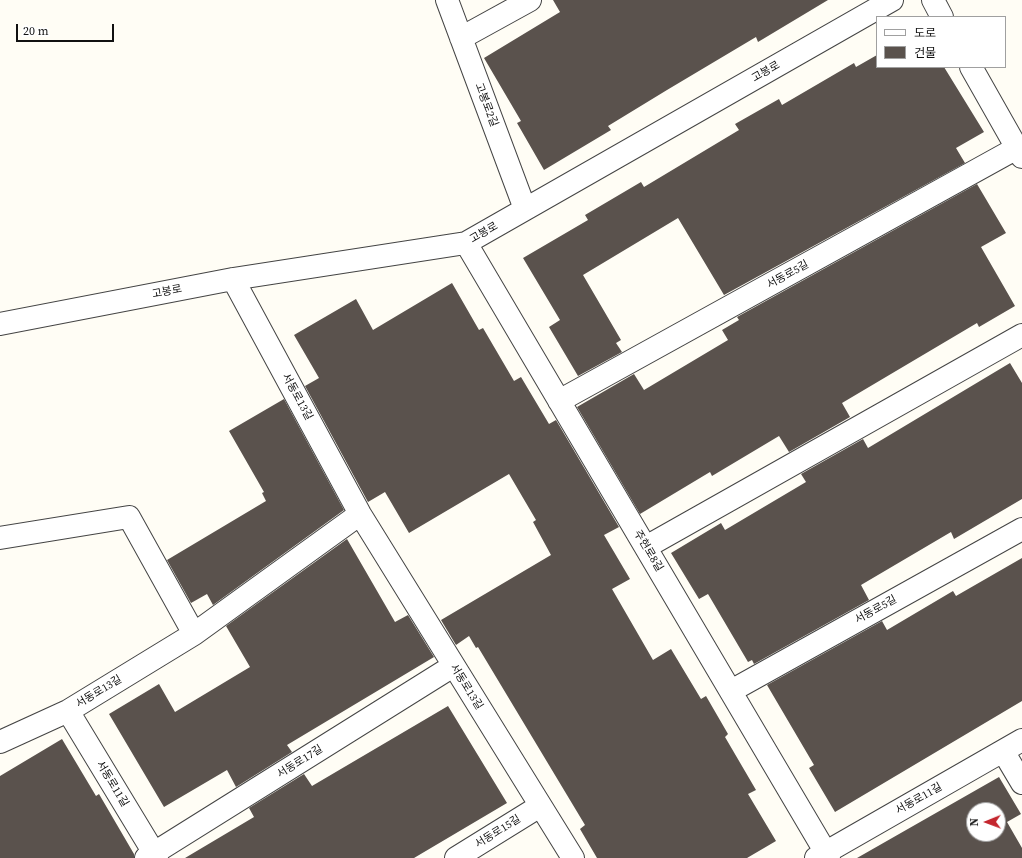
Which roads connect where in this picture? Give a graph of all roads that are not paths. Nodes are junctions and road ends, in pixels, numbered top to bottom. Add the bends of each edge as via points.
1 (447, 0) edge
2 (530, 0) edge
3 (892, 0) edge
4 (933, 0) edge
5 (941, 16) edge
6 (461, 38) junction
7 (972, 68) edge
8 (1019, 153) edge
9 (525, 209) junction
10 (466, 243) junction
11 (233, 280) junction
12 (0, 324) edge
13 (1022, 335) edge
14 (559, 401) junction
15 (360, 514) junction
16 (1022, 529) edge
17 (0, 538) edge
18 (646, 547) junction
19 (194, 634) junction
20 (453, 666) junction
21 (731, 691) junction
22 (68, 711) junction
23 (1022, 740) edge
24 (0, 742) edge
25 (1003, 751) junction
26 (1022, 783) edge
27 (540, 806) junction
28 (152, 856) edge
29 (824, 856) edge
30 (456, 858) edge
31 (572, 858) edge

1 - 6 street, 고봉로2길
2 - 6 street
3 - 9 street, 고봉로
4 - 5 street
6 - 9 street, 고봉로2길
7 - 8 street, 서동로5길
8 - 14 street, 서동로5길
9 - 10 street, 고봉로
10 - 11 street, 고봉로
10 - 14 street, 주현로8길
11 - 12 street, 고봉로
11 - 15 street, 서동로13길
13 - 18 street
14 - 18 street, 주현로8길
15 - 19 street, 서동로13길
15 - 20 street, 서동로13길
16 - 21 street, 서동로5길
17 - 19 street via 129,517
18 - 21 street, 주현로8길
19 - 22 street, 서동로13길
20 - 27 street, 서동로13길
20 - 28 street, 서동로17길
21 - 29 street, 주현로8길
22 - 24 street, 서동로13길
22 - 28 street, 서동로11길
23 - 25 street, 서동로11길
25 - 26 street
25 - 29 street, 서동로11길
27 - 30 street, 서동로15길
27 - 31 street, 서동로13길

